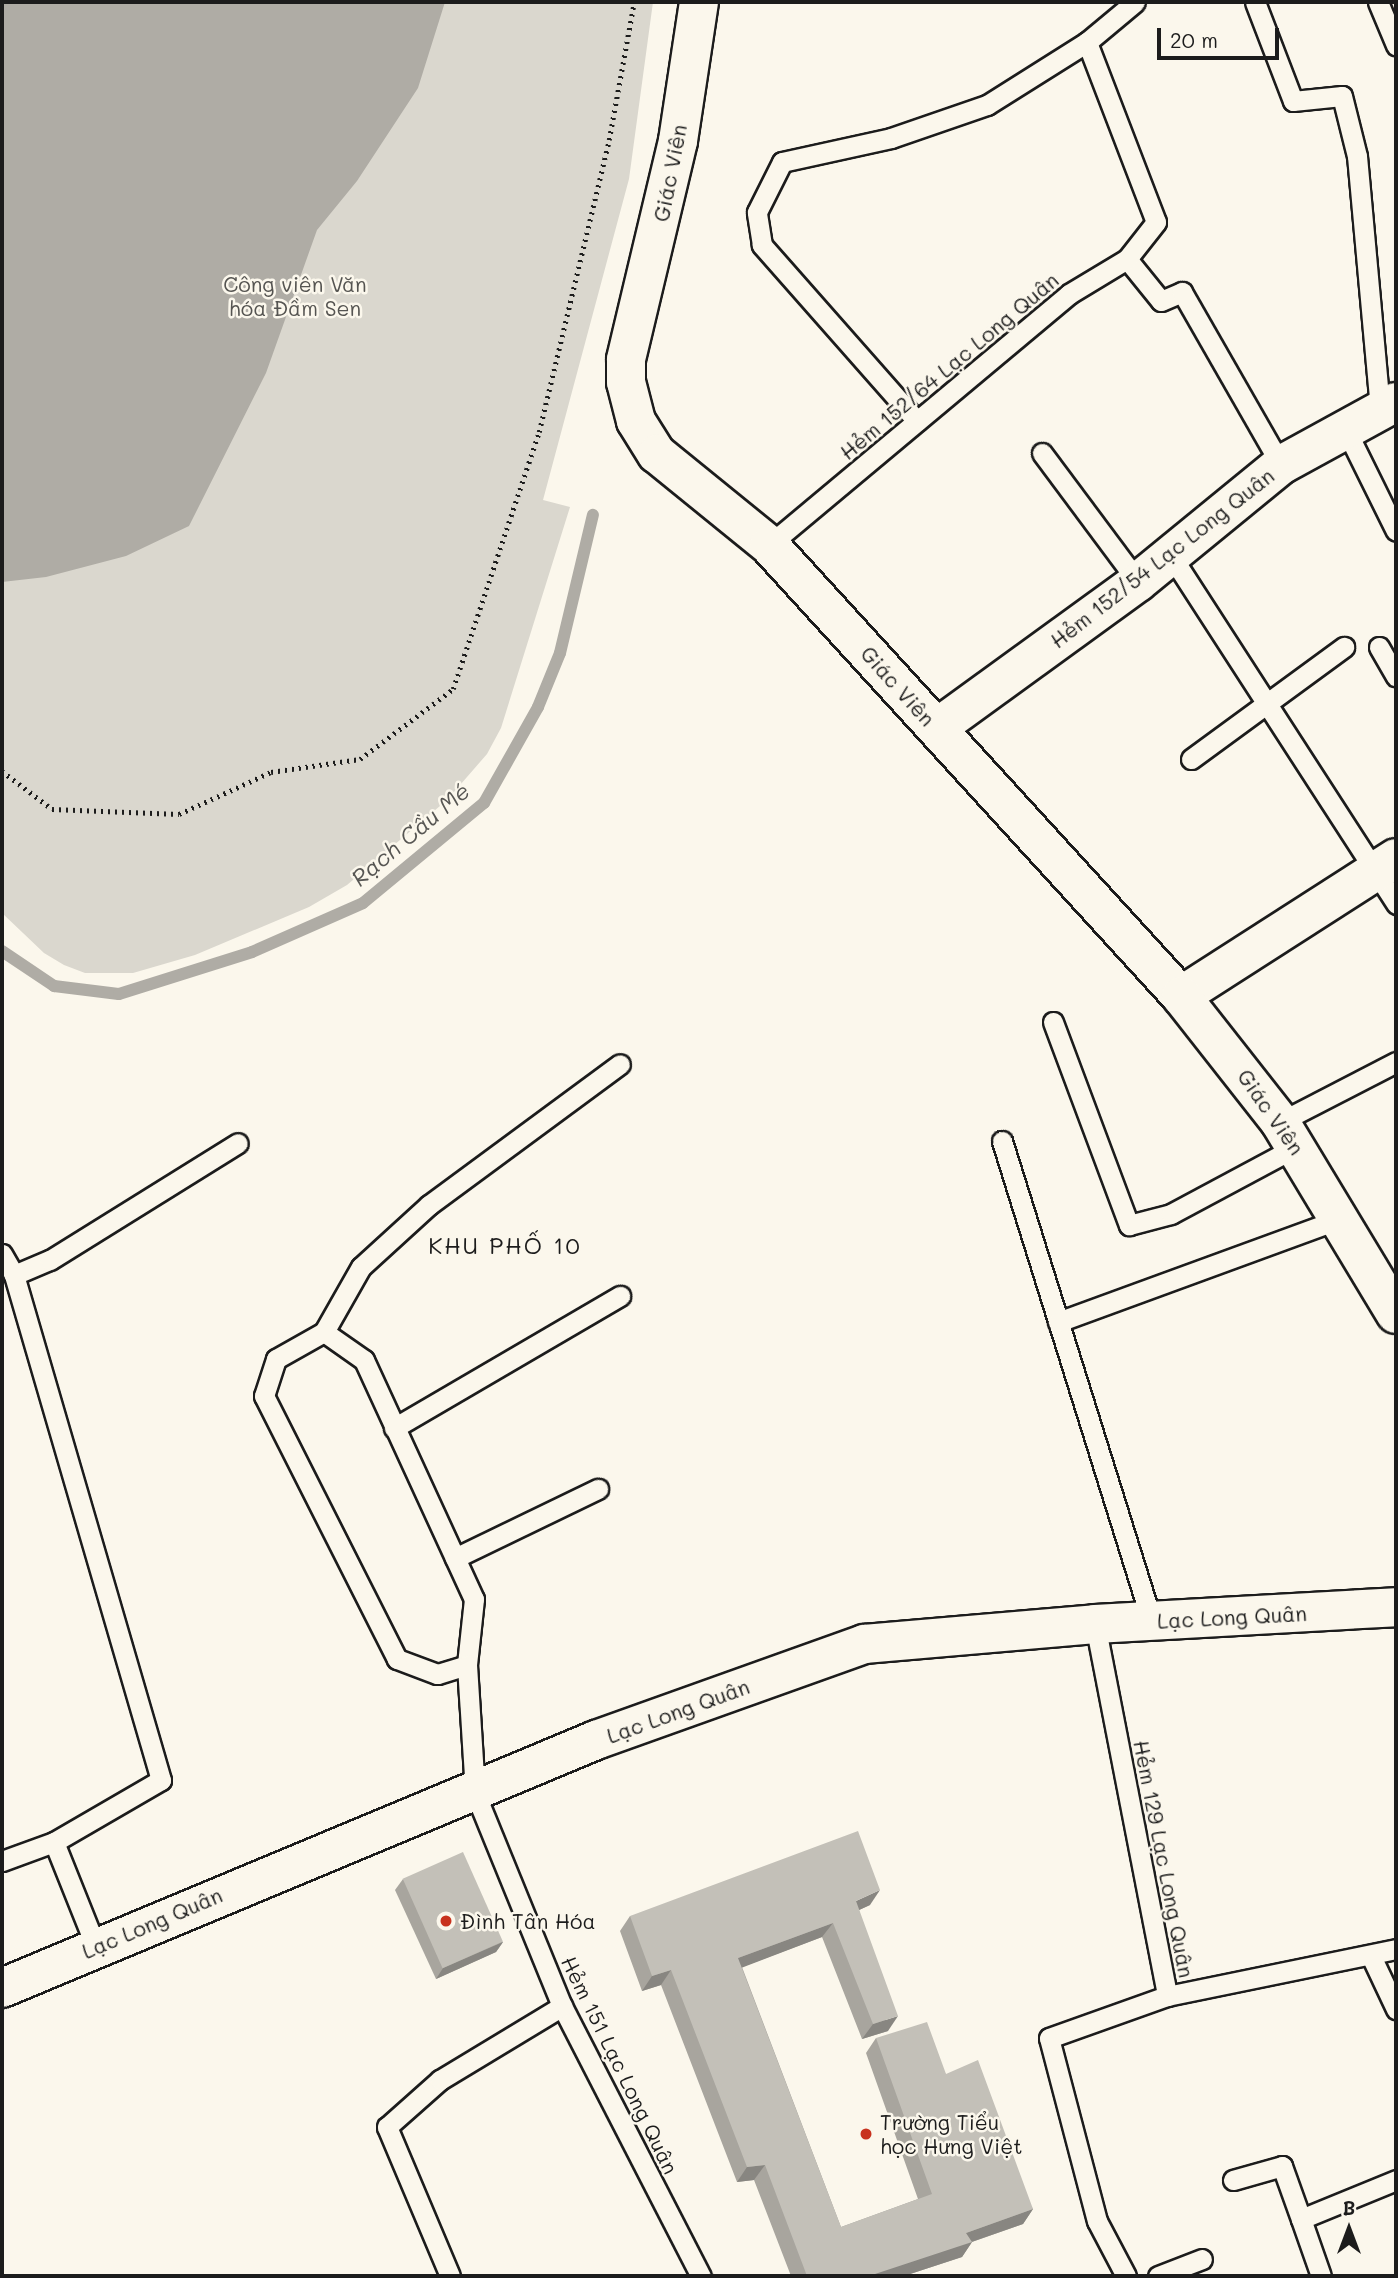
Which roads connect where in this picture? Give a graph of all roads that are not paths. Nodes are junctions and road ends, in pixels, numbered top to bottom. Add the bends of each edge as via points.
1 (699, 2) edge
2 (1135, 2) edge
3 (1255, 2) edge
4 (1378, 2) edge
5 (1087, 41) junction
6 (1396, 45) edge
7 (1127, 259) junction
8 (1391, 410) edge
9 (917, 421) junction
10 (1347, 432) junction
11 (1042, 453) dead end
12 (1281, 465) junction
13 (1396, 531) edge
14 (769, 545) junction
15 (1170, 554) junction
16 (1138, 582) junction
17 (1344, 647) dead end
18 (1380, 647) dead end
19 (1396, 676) edge
20 (1269, 704) junction
21 (937, 728) junction
22 (1191, 760) dead end
23 (1387, 864) edge
24 (1396, 904) edge
25 (1181, 996) junction
26 (1053, 1022) dead end
27 (1396, 1062) edge
28 (620, 1064) dead end
29 (1288, 1135) junction
30 (1002, 1141) dead end
31 (238, 1143) dead end
32 (1340, 1219) junction
33 (2, 1254) edge
34 (15, 1275) junction
35 (620, 1296) dead end
36 (1396, 1314) edge
37 (1058, 1322) junction
38 (324, 1332) junction
39 (394, 1428) junction
40 (598, 1489) dead end
41 (455, 1558) junction
42 (1396, 1607) edge
43 (1152, 1622) junction
44 (1095, 1624) junction
45 (467, 1665) junction
46 (475, 1793) junction
47 (54, 1842) junction
48 (2, 1861) edge
49 (96, 1947) junction
50 (1396, 1949) edge
51 (1371, 1956) junction
52 (2, 1988) edge
53 (1167, 1996) junction
54 (562, 2006) junction
55 (1396, 2009) edge
56 (1233, 2180) dead end
57 (1396, 2180) edge
58 (1301, 2220) junction
59 (1202, 2259) dead end
60 (450, 2276) edge
61 (701, 2276) edge
62 (1126, 2276) edge
63 (1158, 2276) edge
64 (1321, 2276) edge

1 - 14 street, Giác Viên via 678,141 626,360 626,382 636,421 657,454
2 - 5 lane
3 - 8 lane via 1293,101 1342,96 1357,156
4 - 6 lane
5 - 7 lane, Hẻm 152/64 Lạc Long Quân via 1156,222
5 - 9 lane via 987,105 891,138 782,162 757,212 762,245
7 - 9 lane, Hẻm 152/64 Lạc Long Quân via 1069,294
7 - 12 lane via 1161,301 1182,292
8 - 10 street, Hẻm 152/54 Lạc Long Quân
9 - 14 lane, Hẻm 152/64 Lạc Long Quân
10 - 12 street, Hẻm 152/54 Lạc Long Quân
10 - 13 lane
11 - 16 lane
12 - 15 street, Hẻm 152/54 Lạc Long Quân
14 - 21 street, Giác Viên
15 - 16 street, Hẻm 152/54 Lạc Long Quân
15 - 20 lane
16 - 21 street, Hẻm 152/54 Lạc Long Quân
17 - 20 lane
18 - 19 lane
20 - 22 lane
20 - 23 lane
21 - 25 street, Giác Viên
23 - 24 lane
23 - 25 street
25 - 29 street, Giác Viên
26 - 29 lane via 1129,1225 1171,1214
27 - 29 lane
28 - 38 lane via 429,1205 361,1268
29 - 32 street, Giác Viên
30 - 37 lane
31 - 34 lane via 51,1260
32 - 36 street, Giác Viên
32 - 37 lane
33 - 34 lane
34 - 47 lane via 161,1780
35 - 39 lane
37 - 43 lane
38 - 39 lane, Hẻm 151 Lạc Long Quân via 364,1360
38 - 45 lane via 276,1359 264,1396 397,1659 437,1674
39 - 41 lane, Hẻm 151 Lạc Long Quân
40 - 41 lane
41 - 45 lane, Hẻm 151 Lạc Long Quân via 474,1599
42 - 43 street, Lạc Long Quân
43 - 44 street, Lạc Long Quân
44 - 46 street, Lạc Long Quân via 864,1644 596,1740
44 - 53 lane, Hẻm 129 Lạc Long Quân
45 - 46 lane, Hẻm 151 Lạc Long Quân
46 - 49 street, Lạc Long Quân
46 - 54 lane, Hẻm 151 Lạc Long Quân
47 - 48 lane
47 - 49 lane
49 - 52 street, Lạc Long Quân
50 - 51 lane, Hẻm 129 Lạc Long Quân
51 - 53 lane, Hẻm 129 Lạc Long Quân
51 - 55 lane
53 - 62 lane via 1049,2038 1097,2221
54 - 60 lane via 440,2080 387,2127
54 - 61 lane, Hẻm 151 Lạc Long Quân
56 - 58 lane via 1282,2166
57 - 58 lane
58 - 64 lane
59 - 63 lane

